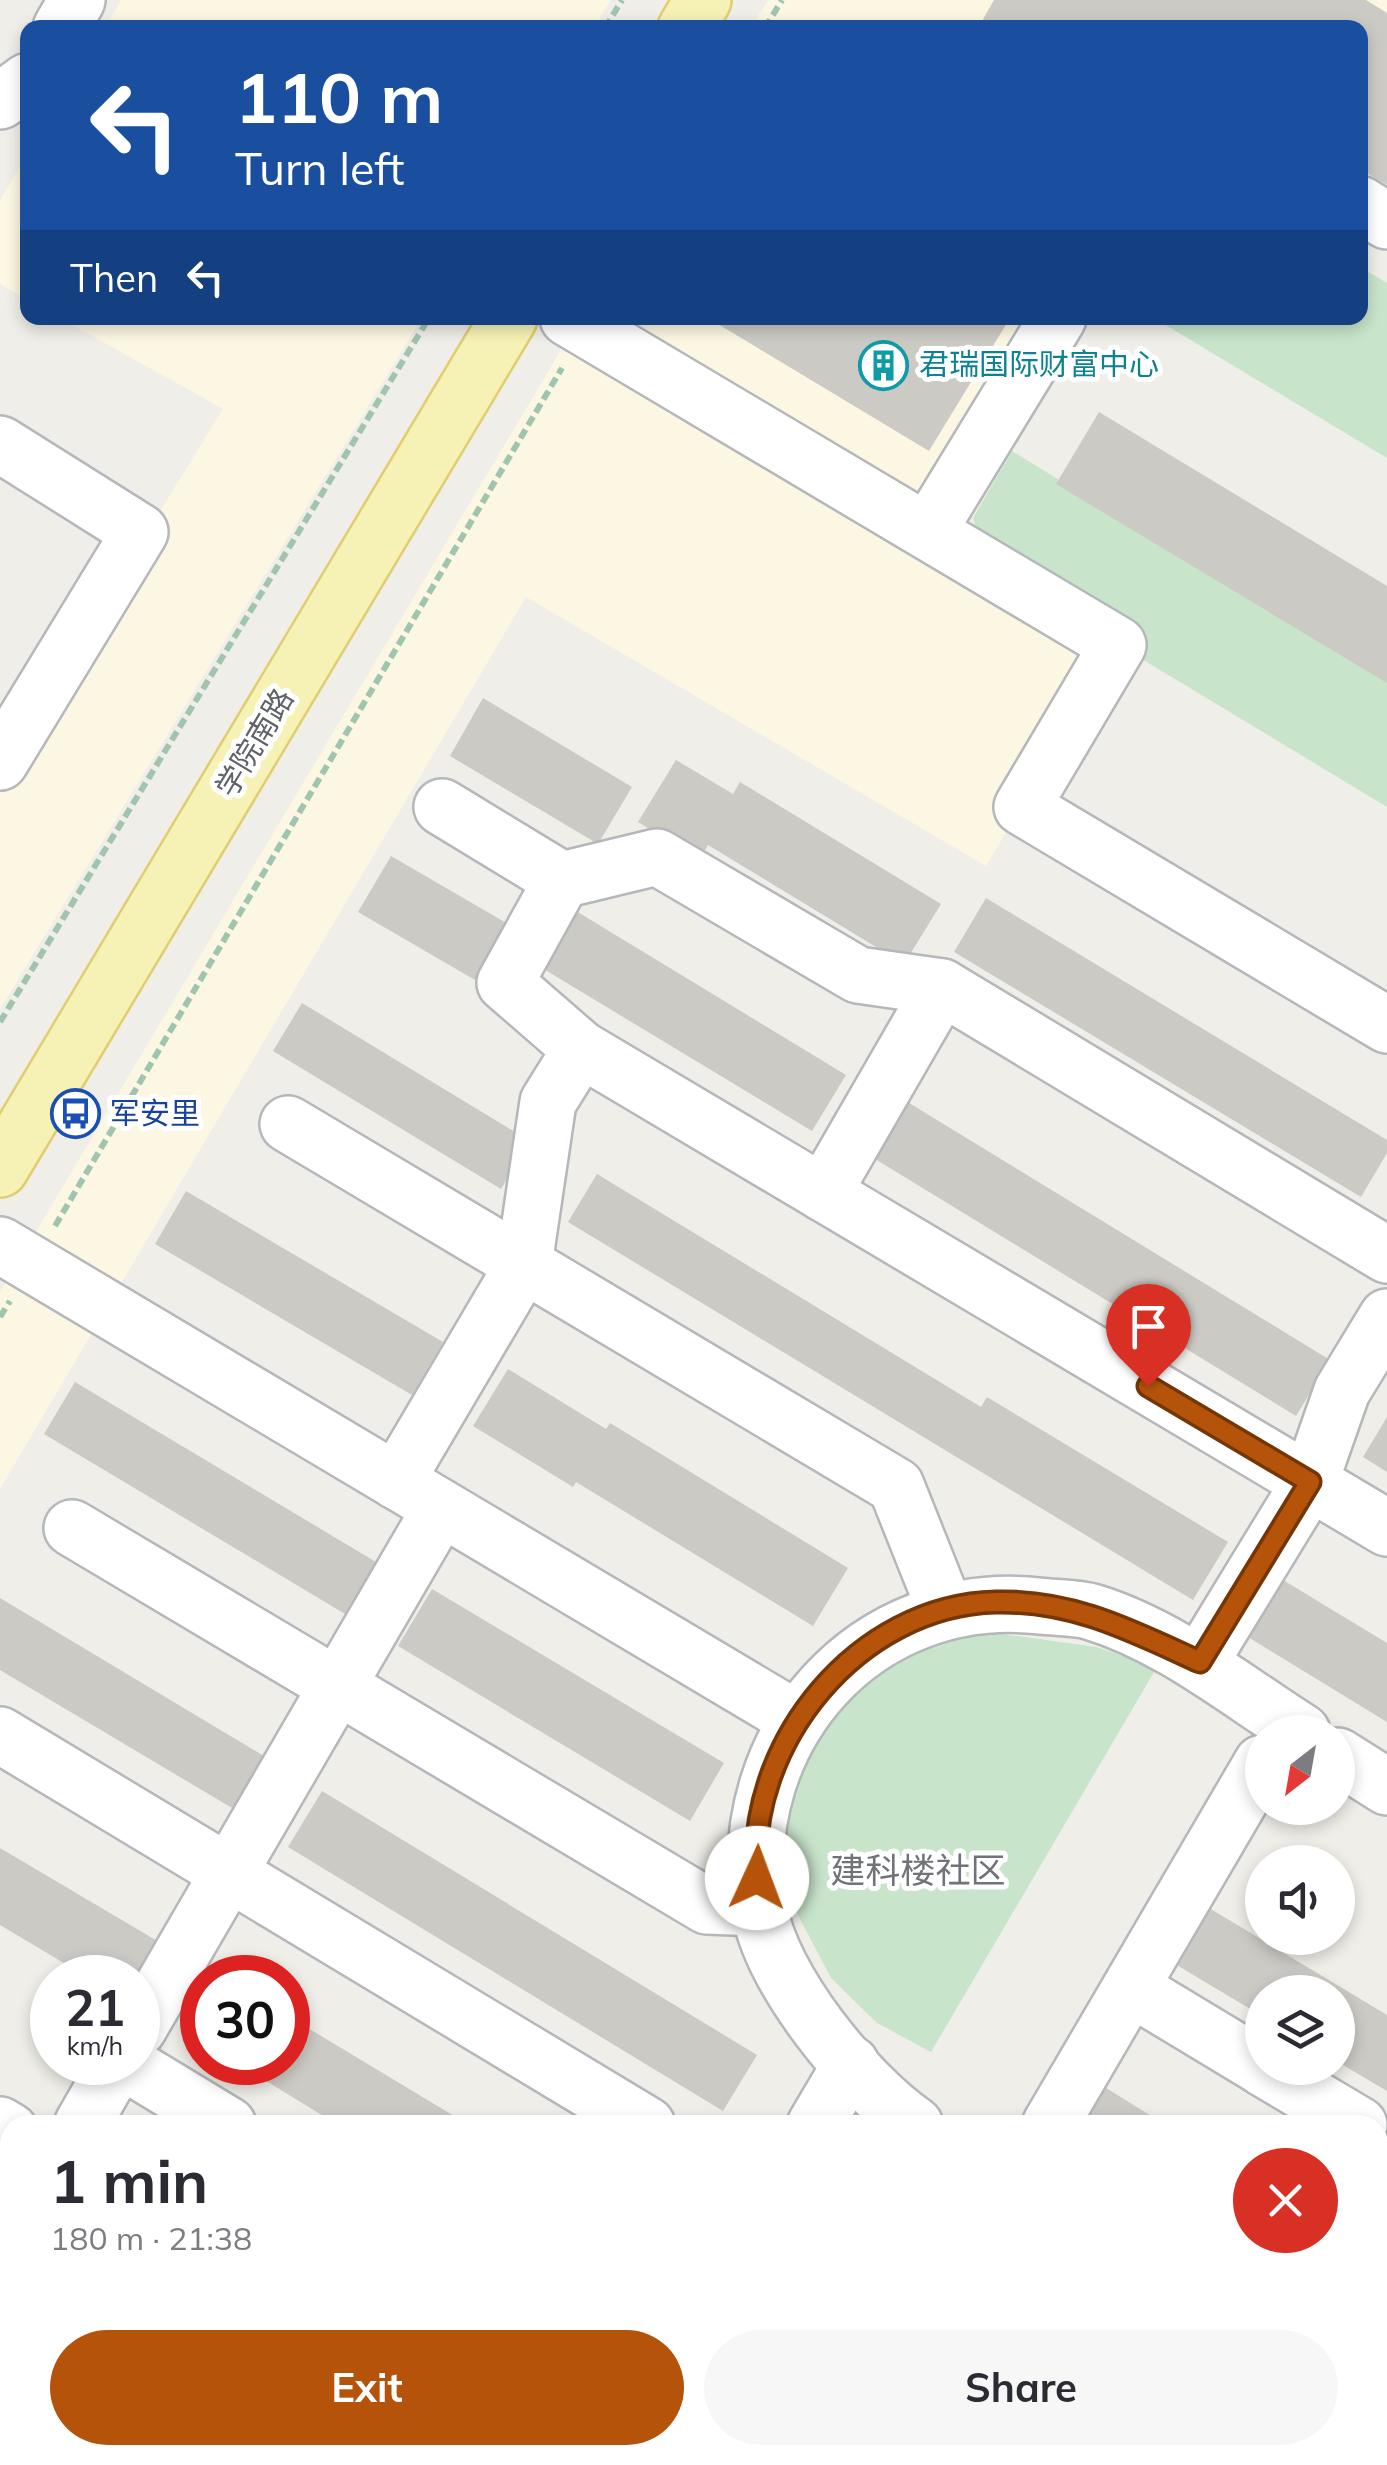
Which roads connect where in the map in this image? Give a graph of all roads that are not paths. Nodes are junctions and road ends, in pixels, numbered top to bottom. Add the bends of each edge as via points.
1 (505, 325) edge
2 (580, 325) edge
3 (1054, 325) edge
4 (0, 444) edge
5 (928, 531) junction
6 (9, 729) edge
7 (442, 807) dead end
8 (562, 880) junction
9 (942, 987) junction
10 (1387, 1025) edge
11 (581, 1049) junction
12 (288, 1124) dead end
13 (0, 1169) edge
14 (823, 1193) junction
15 (16, 1255) edge
16 (1387, 1255) edge
17 (524, 1264) junction
18 (1387, 1318) edge
19 (1310, 1482) junction
20 (419, 1494) junction
21 (72, 1528) dead end
22 (1387, 1528) edge
23 (945, 1609) junction
24 (1200, 1662) junction
25 (338, 1686) junction
26 (1258, 1715) edge
27 (798, 1720) junction
28 (0, 1735) edge
29 (1355, 1767) edge
30 (1387, 1787) edge
31 (1245, 1800) edge
32 (229, 1873) junction
33 (759, 1908) junction
34 (1130, 1988) junction
35 (160, 1991) edge
36 (1245, 2056) edge
37 (851, 2064) junction
38 (107, 2085) edge
39 (160, 2085) edge
40 (1293, 2085) edge
41 (88, 2115) edge
42 (211, 2115) edge
43 (630, 2115) edge
44 (821, 2115) edge
45 (900, 2115) edge
46 (1056, 2115) edge
47 (1343, 2115) edge

1 - 13 main road, 学院南路
2 - 5 street
3 - 5 street
4 - 6 street via 140,532
5 - 10 street via 1118,645 1022,807
7 - 8 street
8 - 9 street via 657,857 858,975
8 - 11 street via 505,982
9 - 14 street
9 - 16 street
11 - 14 street
11 - 17 street via 548,1102
12 - 17 street
14 - 19 street
15 - 20 street
17 - 20 street
17 - 23 street via 896,1486
18 - 19 street via 1342,1391
19 - 22 street
19 - 24 street
20 - 25 street
20 - 27 street
21 - 25 street
23 - 24 street via 997,1602 1091,1612
23 - 27 street via 852,1658
24 - 26 street
25 - 32 street
25 - 33 street via 707,1906
27 - 33 street via 769,1780 754,1849
28 - 32 street
29 - 30 street
31 - 34 street
32 - 35 street
32 - 43 street
33 - 37 street via 770,1948
34 - 36 street
34 - 46 street
37 - 44 street
37 - 45 street
38 - 41 street
39 - 42 street
40 - 47 street

